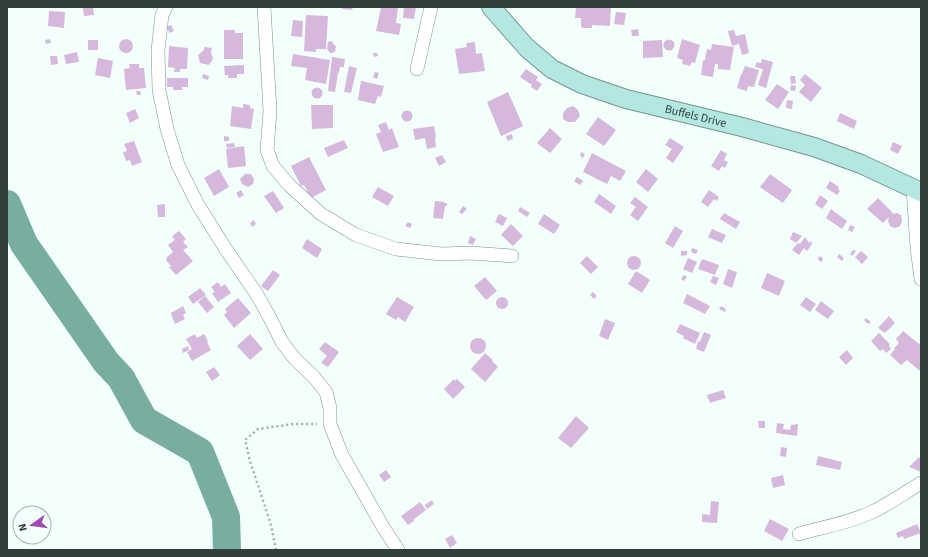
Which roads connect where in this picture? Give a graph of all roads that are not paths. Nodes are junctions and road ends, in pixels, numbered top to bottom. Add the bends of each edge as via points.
1 (166, 7) edge
2 (264, 7) edge
3 (431, 7) edge
4 (491, 7) edge
5 (416, 69) dead end
6 (917, 190) edge
7 (512, 256) dead end
8 (921, 279) edge
9 (921, 483) edge
10 (800, 534) dead end
11 (398, 550) edge

1 - 11 street via 162,15 158,50 159,90 178,165 198,205 256,293 282,342 326,392 330,424 342,455
2 - 7 street via 270,110 267,150 273,166 289,185 321,214 356,235 396,249 441,254
3 - 5 street
4 - 6 street, Buffels Drive via 527,48 552,69 582,84 626,99 814,147 861,164
6 - 8 street via 917,248
9 - 10 street via 869,513

